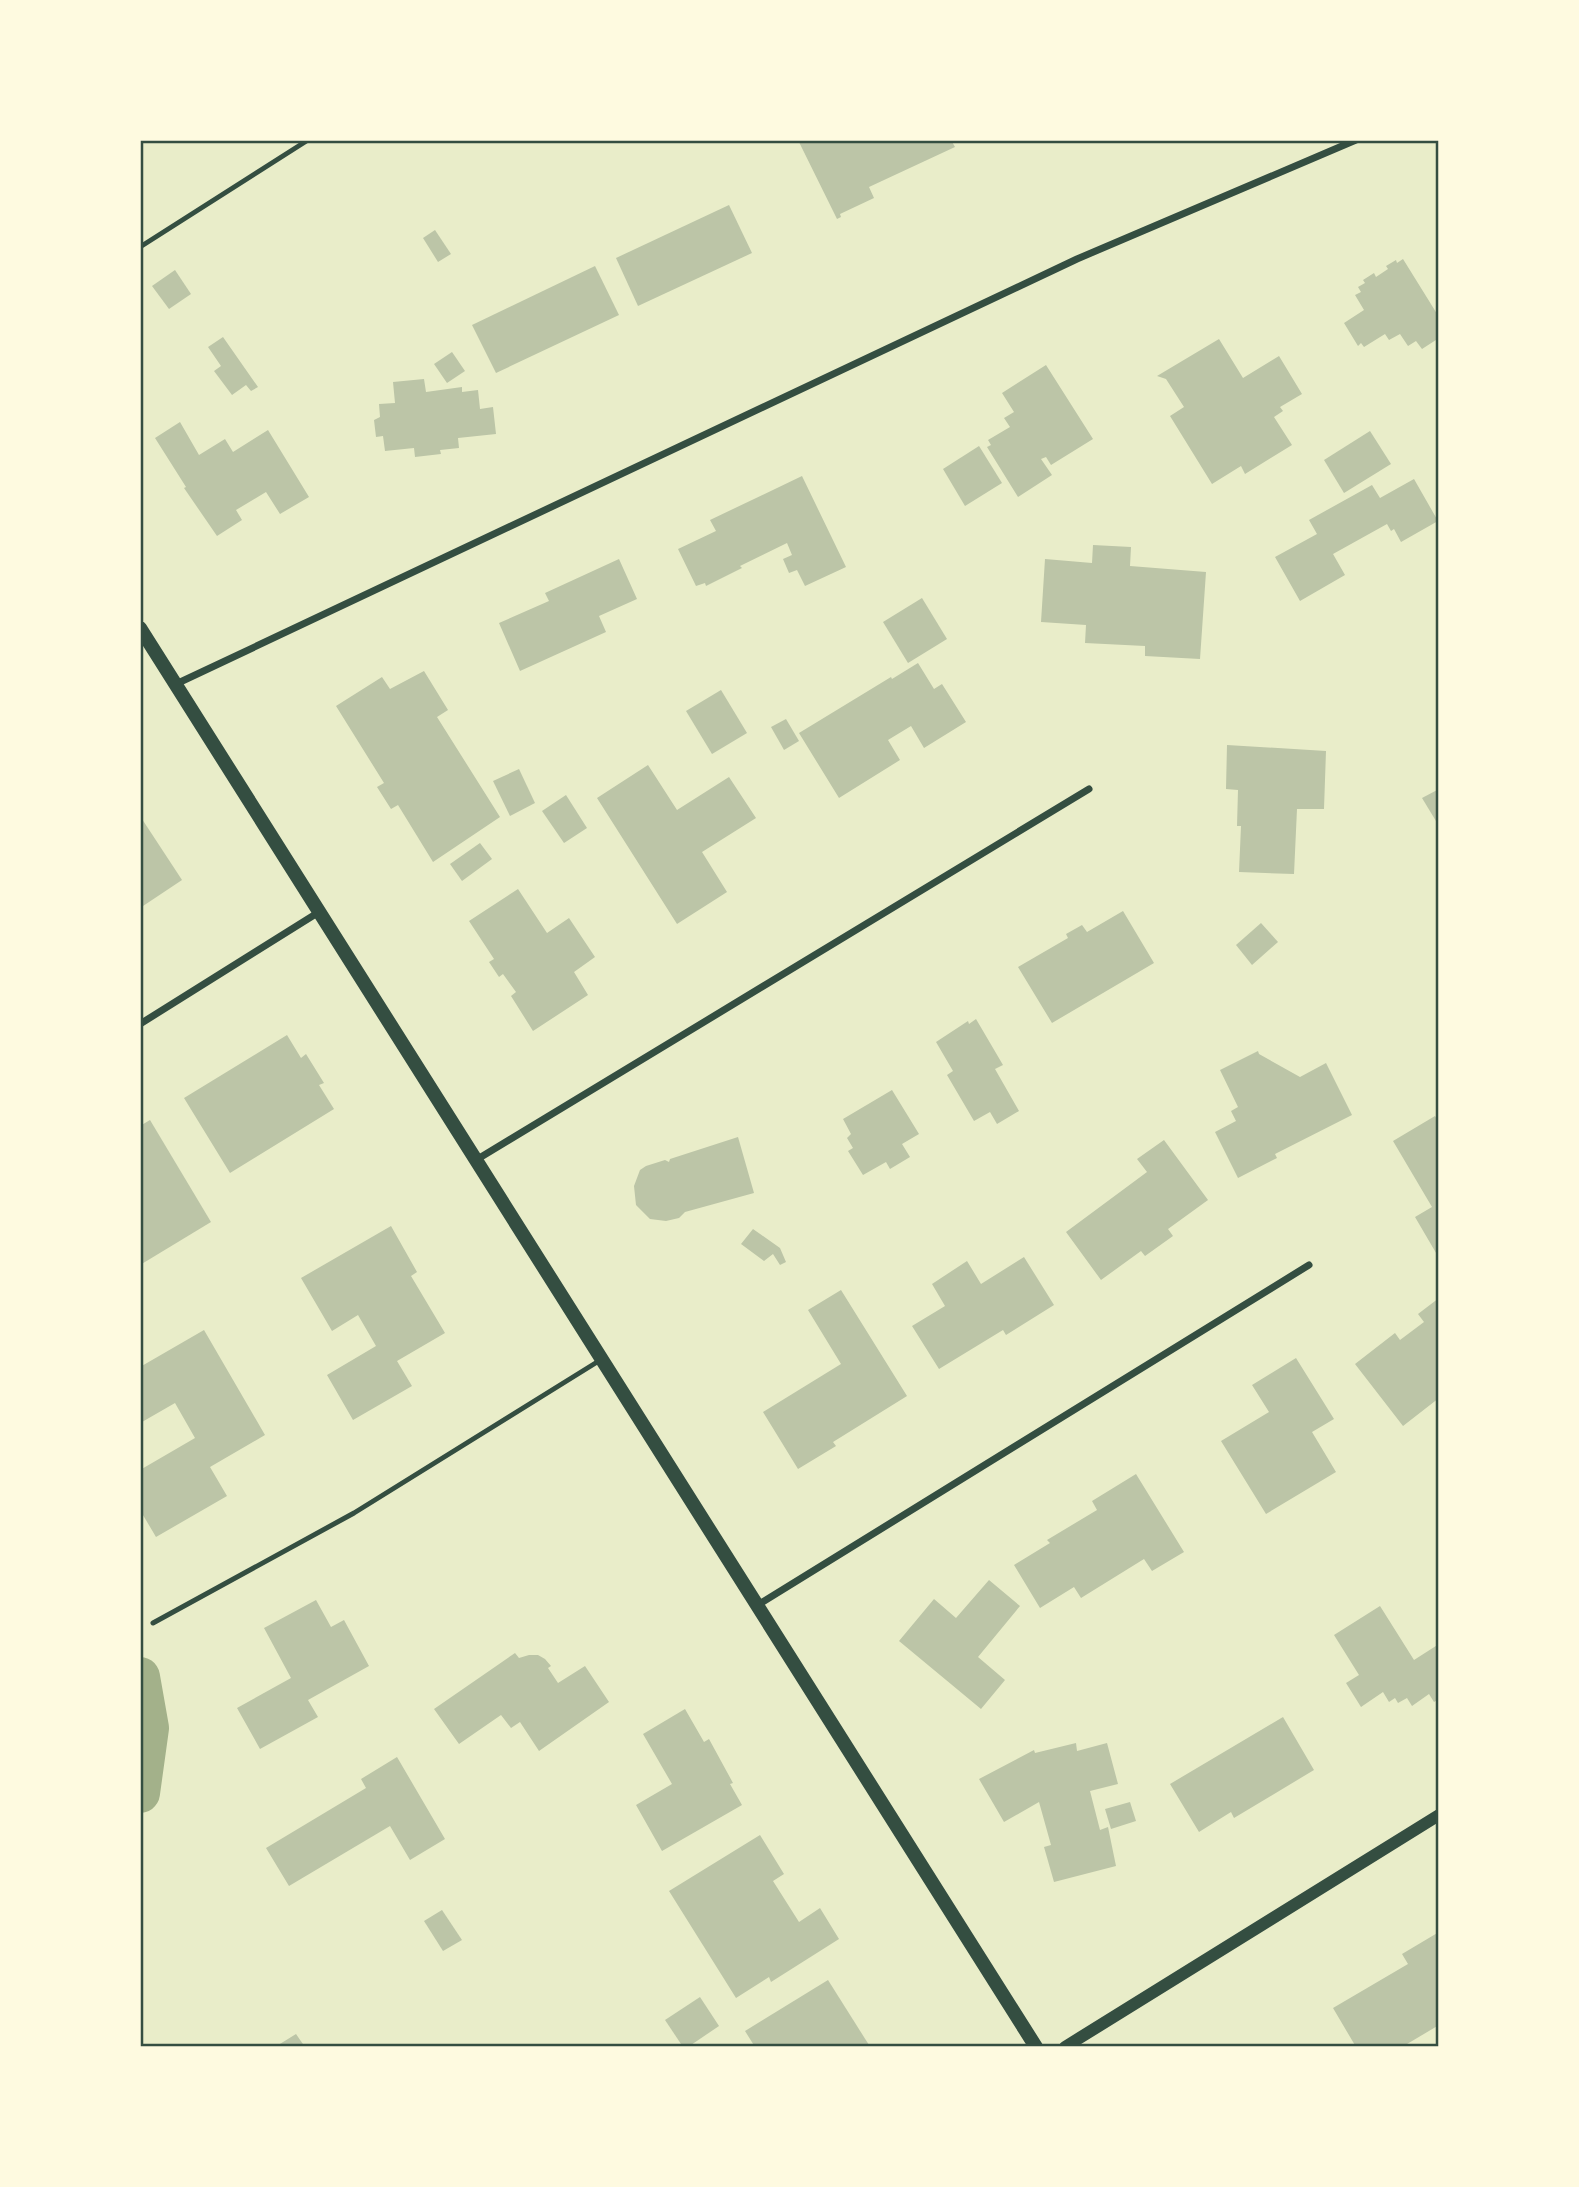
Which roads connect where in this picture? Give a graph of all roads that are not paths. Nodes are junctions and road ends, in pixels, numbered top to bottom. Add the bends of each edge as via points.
1 (308, 140) edge
2 (1356, 140) edge
3 (140, 247) edge
4 (140, 628) edge
5 (176, 684) junction
6 (1089, 789) dead end
7 (319, 912) junction
8 (140, 1024) edge
9 (476, 1160) junction
10 (1309, 1265) dead end
11 (602, 1359) junction
12 (756, 1606) junction
13 (153, 1623) dead end
14 (1439, 1815) edge
15 (1036, 2047) edge
16 (1065, 2047) edge

1 - 3 lane
2 - 5 street via 1077,259
4 - 5 main road
5 - 7 main road
6 - 9 street
7 - 8 street
7 - 9 main road
9 - 11 main road
10 - 12 street
11 - 12 main road
11 - 13 lane via 354,1513
12 - 15 main road
14 - 16 street

